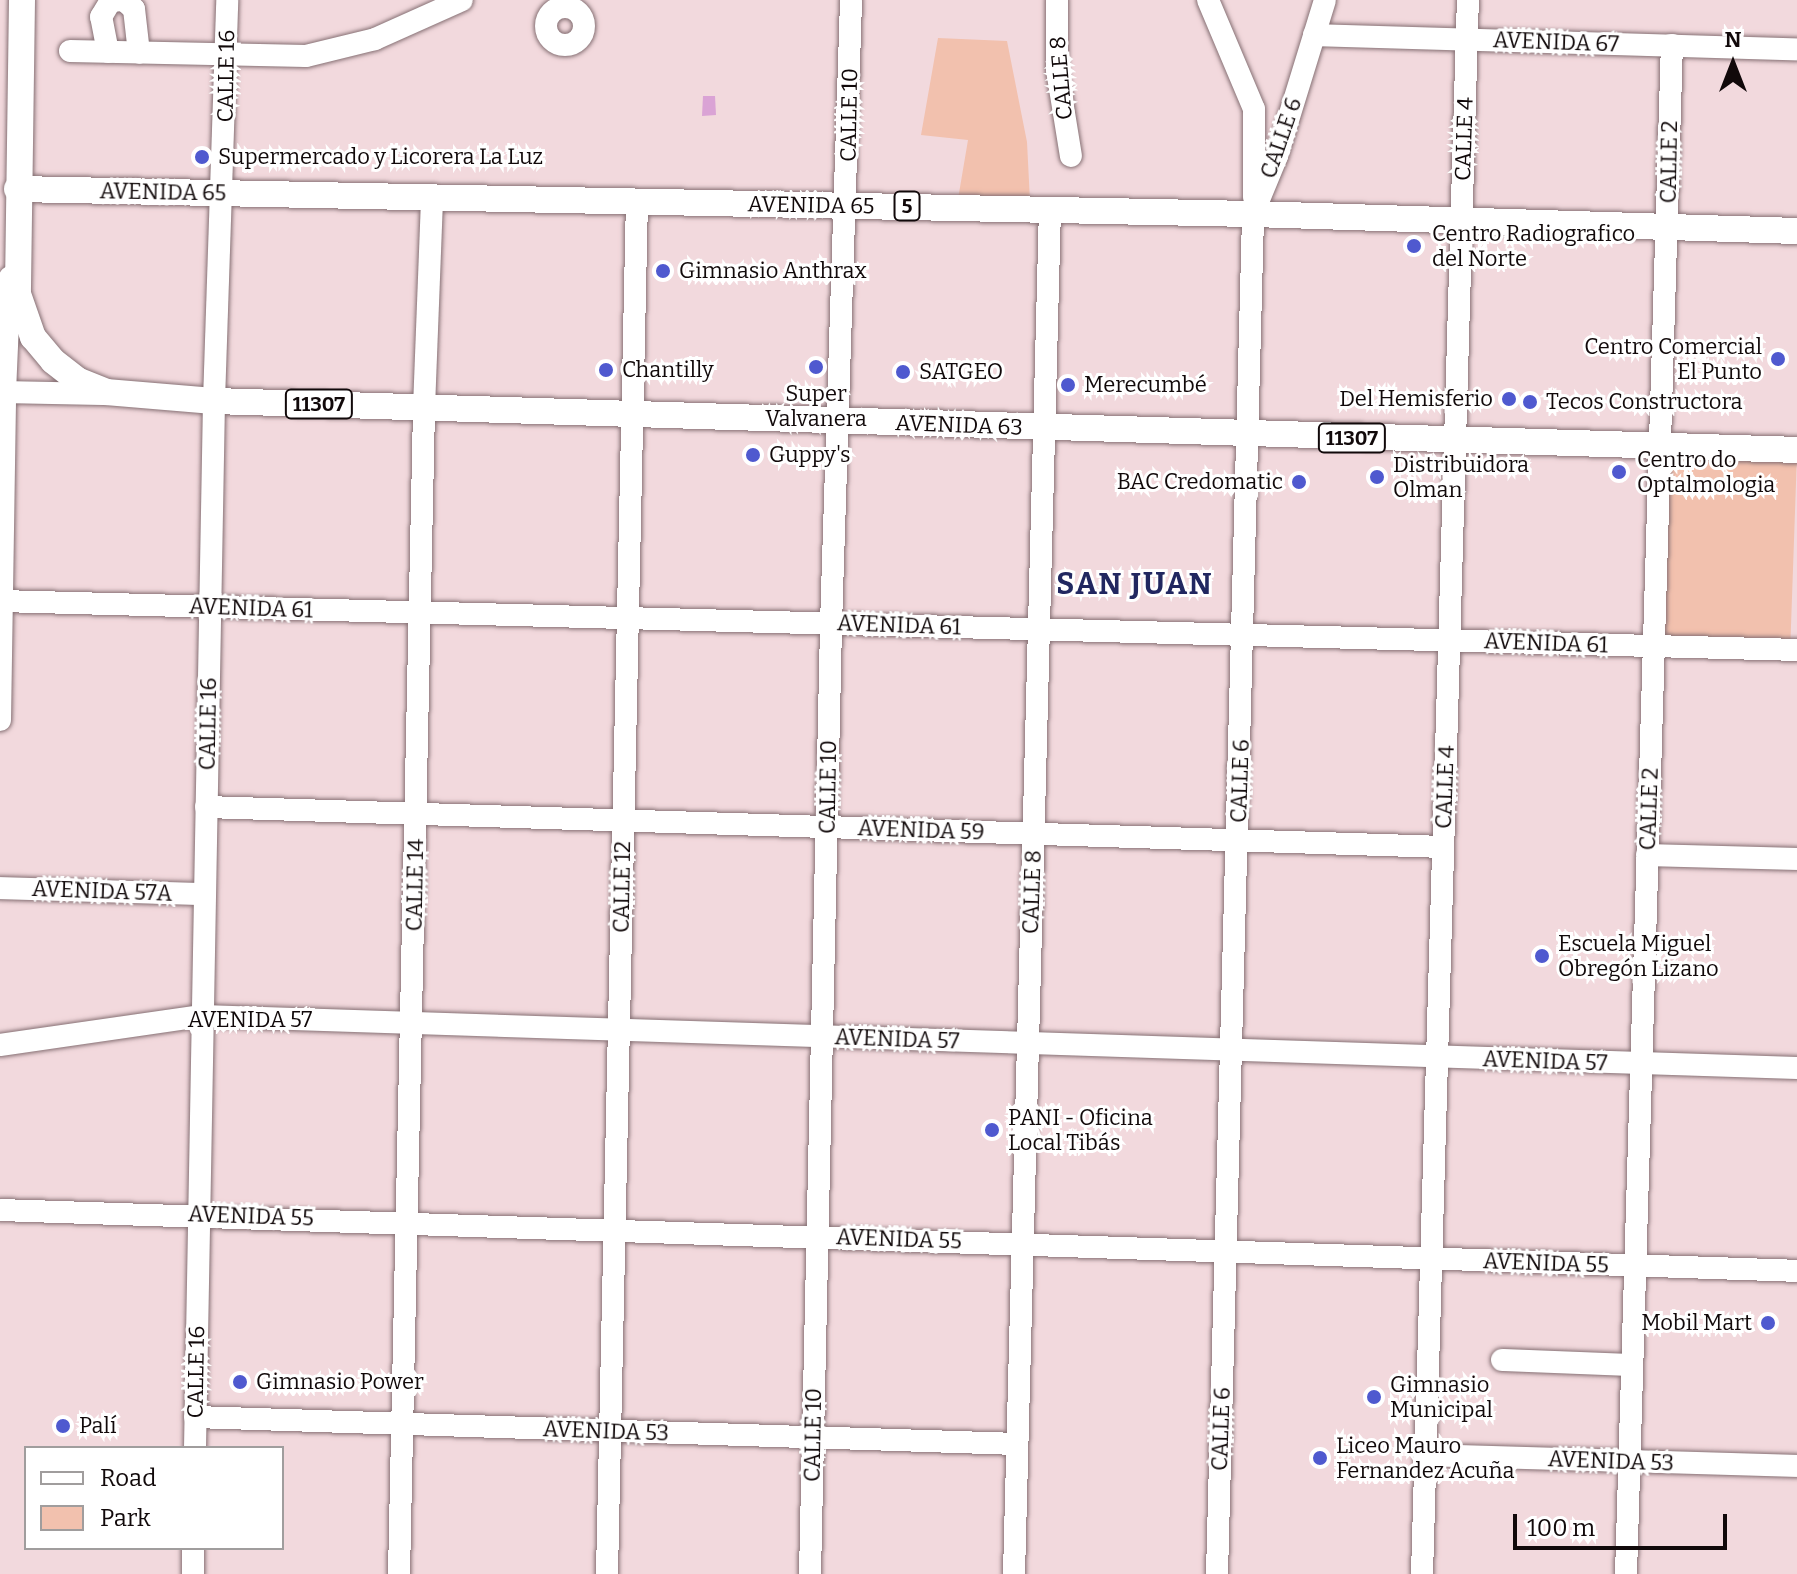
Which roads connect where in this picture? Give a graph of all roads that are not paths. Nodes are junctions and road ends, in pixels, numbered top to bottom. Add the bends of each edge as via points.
1 (22, 0) edge
2 (227, 0) edge
3 (462, 0) edge
4 (851, 0) edge
5 (1057, 0) edge
6 (1208, 0) edge
7 (1325, 0) edge
8 (1468, 0) edge
9 (1314, 35) junction
10 (1467, 39) junction
11 (1672, 45) junction
12 (1797, 49) edge
13 (70, 51) dead end
14 (108, 52) junction
15 (139, 53) junction
16 (227, 54) junction
17 (1267, 155) junction
18 (1071, 156) dead end
19 (17, 189) junction
20 (222, 193) junction
21 (432, 197) junction
22 (637, 201) junction
23 (846, 205) junction
24 (1050, 209) junction
25 (1253, 214) junction
26 (1461, 220) junction
27 (1668, 227) junction
28 (1797, 231) edge
29 (2, 392) edge
30 (121, 395) junction
31 (214, 401) junction
32 (424, 408) junction
33 (630, 414) junction
34 (838, 421) junction
35 (1043, 428) junction
36 (1248, 434) junction
37 (1455, 441) junction
38 (1659, 448) junction
39 (1797, 450) edge
40 (1, 601) edge
41 (210, 607) junction
42 (422, 612) junction
43 (628, 618) junction
44 (831, 624) junction
45 (1039, 629) junction
46 (1244, 635) junction
47 (1449, 641) junction
48 (1654, 646) junction
49 (1797, 650) edge
50 (0, 720) edge
51 (206, 807) junction
52 (417, 814) junction
53 (623, 821) junction
54 (827, 827) junction
55 (1033, 834) junction
56 (1238, 841) junction
57 (1443, 847) junction
58 (1647, 855) junction
59 (1797, 859) edge
60 (0, 888) edge
61 (205, 894) junction
62 (202, 1016) junction
63 (412, 1023) junction
64 (619, 1029) junction
65 (823, 1036) junction
66 (1028, 1043) junction
67 (0, 1045) edge
68 (1232, 1050) junction
69 (1437, 1057) junction
70 (1641, 1064) junction
71 (1797, 1068) edge
72 (0, 1210) edge
73 (199, 1214) junction
74 (407, 1221) junction
75 (615, 1229) junction
76 (818, 1237) junction
77 (1022, 1244) junction
78 (1227, 1251) junction
79 (1432, 1259) junction
80 (1635, 1266) junction
81 (1797, 1271) edge
82 (1502, 1360) dead end
83 (1632, 1365) junction
84 (195, 1417) junction
85 (403, 1424) junction
86 (610, 1431) junction
87 (813, 1438) junction
88 (1017, 1444) junction
89 (195, 1446) edge
90 (1426, 1455) junction
91 (1629, 1461) junction
92 (1797, 1466) edge
93 (193, 1550) edge
94 (193, 1574) edge
95 (399, 1574) edge
96 (607, 1574) edge
97 (810, 1574) edge
98 (1014, 1574) edge
99 (1217, 1574) edge
100 (1422, 1574) edge
101 (1626, 1574) edge

1 - 19 main road, AVENIDA 63
2 - 16 street, CALLE 16
3 - 16 street via 335,51 306,56
4 - 23 street, CALLE 10
5 - 18 street, CALLE 8 via 1057,70
6 - 17 street via 1254,109
7 - 9 street, CALLE 6
8 - 10 street, CALLE 4
9 - 10 street, AVENIDA 67
9 - 17 street, CALLE 6
10 - 11 street, AVENIDA 67
10 - 26 street, CALLE 4
11 - 12 street, AVENIDA 67
11 - 27 street, CALLE 2
13 - 14 street
14 - 15 street
14 - 15 street via 101,17 110,2 118,0 134,9
15 - 16 street
16 - 20 street, CALLE 16
17 - 25 street, CALLE 6
19 - 20 main road, AVENIDA 65 / 5
19 - 29 street
19 - 30 main road, AVENIDA 63 / 11307 via 18,294 26,323 64,372
20 - 21 main road, AVENIDA 65 / 5
20 - 31 street, CALLE 16
21 - 22 main road, AVENIDA 65 / 5
21 - 32 street, CALLE 14
22 - 23 main road, AVENIDA 65 / 5
22 - 33 street, CALLE 12
23 - 24 main road, AVENIDA 65 / 5
23 - 34 street, CALLE 10
24 - 25 main road, AVENIDA 65 / 5
24 - 35 street, CALLE 8
25 - 26 main road, AVENIDA 65 / 5
25 - 36 street, CALLE 6
26 - 27 main road, AVENIDA 65 / 5
26 - 37 street, CALLE 4
27 - 28 main road, AVENIDA 65 / 5
27 - 38 street, CALLE 2
29 - 30 street, AVENIDA 63
29 - 40 street
30 - 31 main road, AVENIDA 63 / 11307
31 - 32 main road, AVENIDA 63 / 11307
31 - 41 street, CALLE 16
32 - 33 main road, AVENIDA 63 / 11307
32 - 42 street, CALLE 14
33 - 34 main road, AVENIDA 63 / 11307
33 - 43 street, CALLE 12
34 - 35 main road, AVENIDA 63 / 11307
34 - 44 street, CALLE 10
35 - 36 main road, AVENIDA 63 / 11307
35 - 45 street, CALLE 8
36 - 37 main road, AVENIDA 63 / 11307
36 - 46 street, CALLE 6
37 - 38 main road, AVENIDA 63 / 11307
37 - 47 street, CALLE 4
38 - 39 main road, AVENIDA 63 / 11307
38 - 48 street, CALLE 2
40 - 41 street, AVENIDA 61
40 - 50 street
41 - 42 street, AVENIDA 61
41 - 51 street, CALLE 16
42 - 43 street, AVENIDA 61
42 - 52 street, CALLE 14
43 - 44 street, AVENIDA 61
43 - 53 street, CALLE 12
44 - 45 street, AVENIDA 61
44 - 54 street, CALLE 10
45 - 46 street, AVENIDA 61
45 - 55 street, CALLE 8
46 - 47 street, AVENIDA 61
46 - 56 street, CALLE 6
47 - 48 street, AVENIDA 61
47 - 57 street, CALLE 4
48 - 49 street, AVENIDA 61
48 - 58 street, CALLE 2
51 - 52 street, AVENIDA 59
51 - 61 street, CALLE 16
52 - 53 street, AVENIDA 59
52 - 63 street, CALLE 14
53 - 54 street, AVENIDA 59
53 - 64 street, CALLE 12
54 - 55 street, AVENIDA 59
54 - 65 street, CALLE 10
55 - 56 street, AVENIDA 59
55 - 66 street, CALLE 8
56 - 57 street, AVENIDA 59
56 - 68 street, CALLE 6
57 - 69 street, CALLE 4
58 - 59 street
58 - 70 street, CALLE 2
60 - 61 street, AVENIDA 57A
61 - 62 street, CALLE 16
62 - 63 street, AVENIDA 57
62 - 67 street, AVENIDA 57
62 - 73 street, CALLE 16
63 - 64 street, AVENIDA 57
63 - 74 street, CALLE 14
64 - 65 street, AVENIDA 57
64 - 75 street, CALLE 12
65 - 66 street, AVENIDA 57
65 - 76 street, CALLE 10
66 - 68 street, AVENIDA 57
66 - 77 street, CALLE 8
68 - 69 street, AVENIDA 57
68 - 78 street, CALLE 6
69 - 70 street, AVENIDA 57
69 - 79 street, CALLE 4
70 - 71 street, AVENIDA 57
70 - 80 street, CALLE 2
72 - 73 street, AVENIDA 55
73 - 74 street, AVENIDA 55
73 - 84 street, CALLE 16
74 - 75 street, AVENIDA 55
74 - 85 street, CALLE 14
75 - 76 street, AVENIDA 55
75 - 86 street, CALLE 12
76 - 77 street, AVENIDA 55
76 - 87 street, CALLE 10
77 - 78 street, AVENIDA 55
77 - 88 street, CALLE 8
78 - 79 street, AVENIDA 55
78 - 99 street, CALLE 6
79 - 80 street, AVENIDA 55
79 - 90 street, CALLE 4
80 - 81 street, AVENIDA 55
80 - 83 street, CALLE 2
82 - 83 street
83 - 91 street, CALLE 2
84 - 85 street, AVENIDA 53
84 - 89 street, CALLE 16
85 - 86 street, AVENIDA 53
85 - 95 street, CALLE 14
86 - 87 street, AVENIDA 53
86 - 96 street, CALLE 12
87 - 88 street, AVENIDA 53
87 - 97 street, CALLE 10
88 - 98 street, CALLE 8
90 - 91 street, AVENIDA 53
90 - 100 street, CALLE 4
91 - 92 street, AVENIDA 53
91 - 101 street, CALLE 2
93 - 94 street

